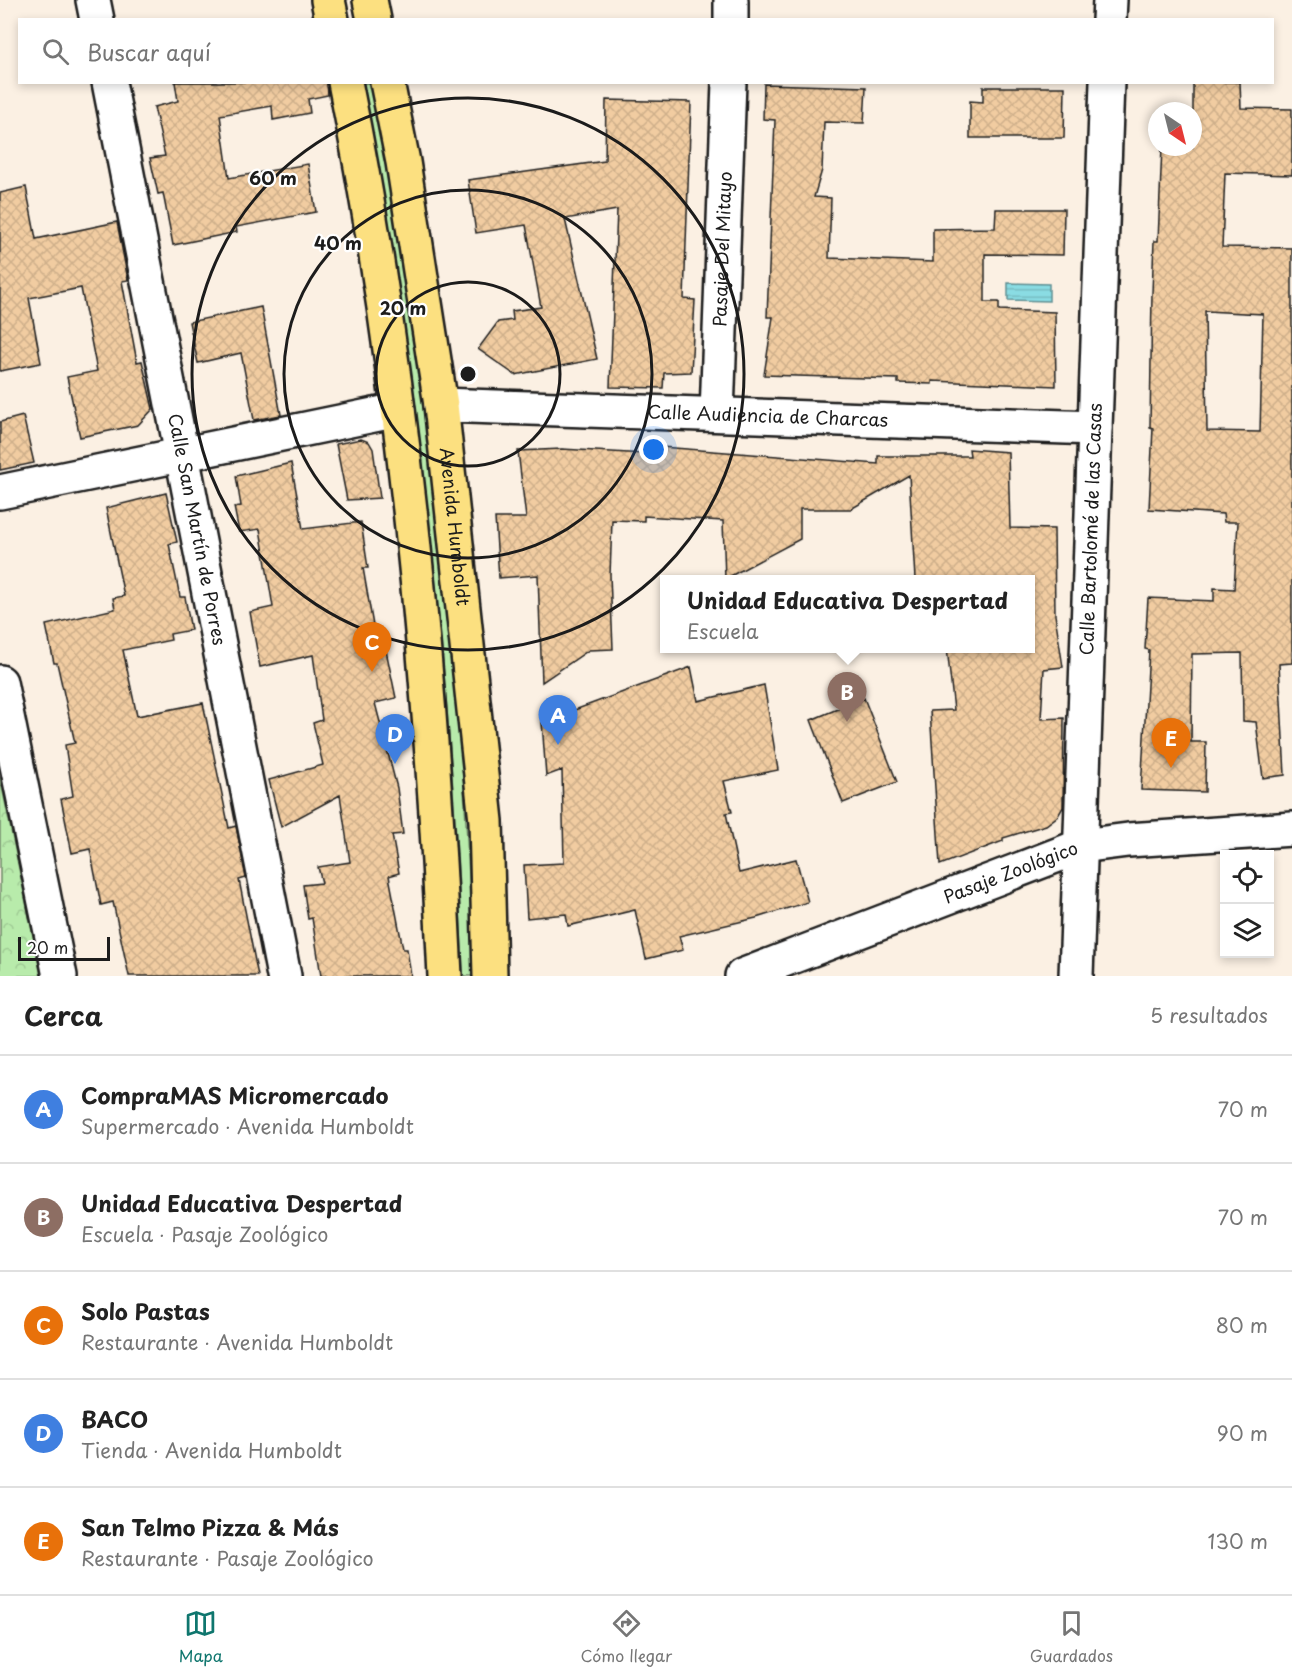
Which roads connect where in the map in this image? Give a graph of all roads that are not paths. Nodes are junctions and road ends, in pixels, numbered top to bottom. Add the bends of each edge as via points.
1 (93, 0) edge
2 (328, 0) edge
3 (370, 0) edge
4 (731, 0) edge
5 (1110, 0) edge
6 (97, 18) edge
7 (332, 18) edge
8 (374, 18) edge
9 (731, 18) edge
10 (1109, 18) edge
11 (109, 84) edge
12 (345, 84) edge
13 (387, 84) edge
14 (729, 84) edge
15 (1107, 84) edge
16 (441, 405) junction
17 (398, 410) junction
18 (717, 414) junction
19 (1095, 428) junction
20 (180, 455) junction
21 (0, 492) edge
22 (0, 682) edge
23 (1292, 829) edge
24 (1081, 846) junction
25 (60, 976) edge
26 (284, 976) edge
27 (445, 976) edge
28 (490, 976) edge
29 (742, 976) edge
30 (1076, 976) edge

1 - 6 street
2 - 7 main road
3 - 8 main road
4 - 9 street
5 - 10 street
11 - 20 street, Calle San Martín de Porres
12 - 17 main road via 364,179
13 - 16 main road, Avenida Humboldt
14 - 18 street, Pasaje Del Mitayo
15 - 19 street, Calle Bartolomé de las Casas
16 - 18 street, Calle Audiencia de Charcas
16 - 28 main road, Avenida Humboldt via 486,821
17 - 20 street
17 - 27 main road via 427,672
18 - 19 street, Calle Audiencia de Charcas
19 - 24 street, Calle Bartolomé de las Casas
20 - 21 street
20 - 26 street, Calle San Martín de Porres
22 - 25 street
23 - 24 street, Pasaje Zoológico
24 - 29 street, Pasaje Zoológico
24 - 30 street, Calle Bartolomé de las Casas

